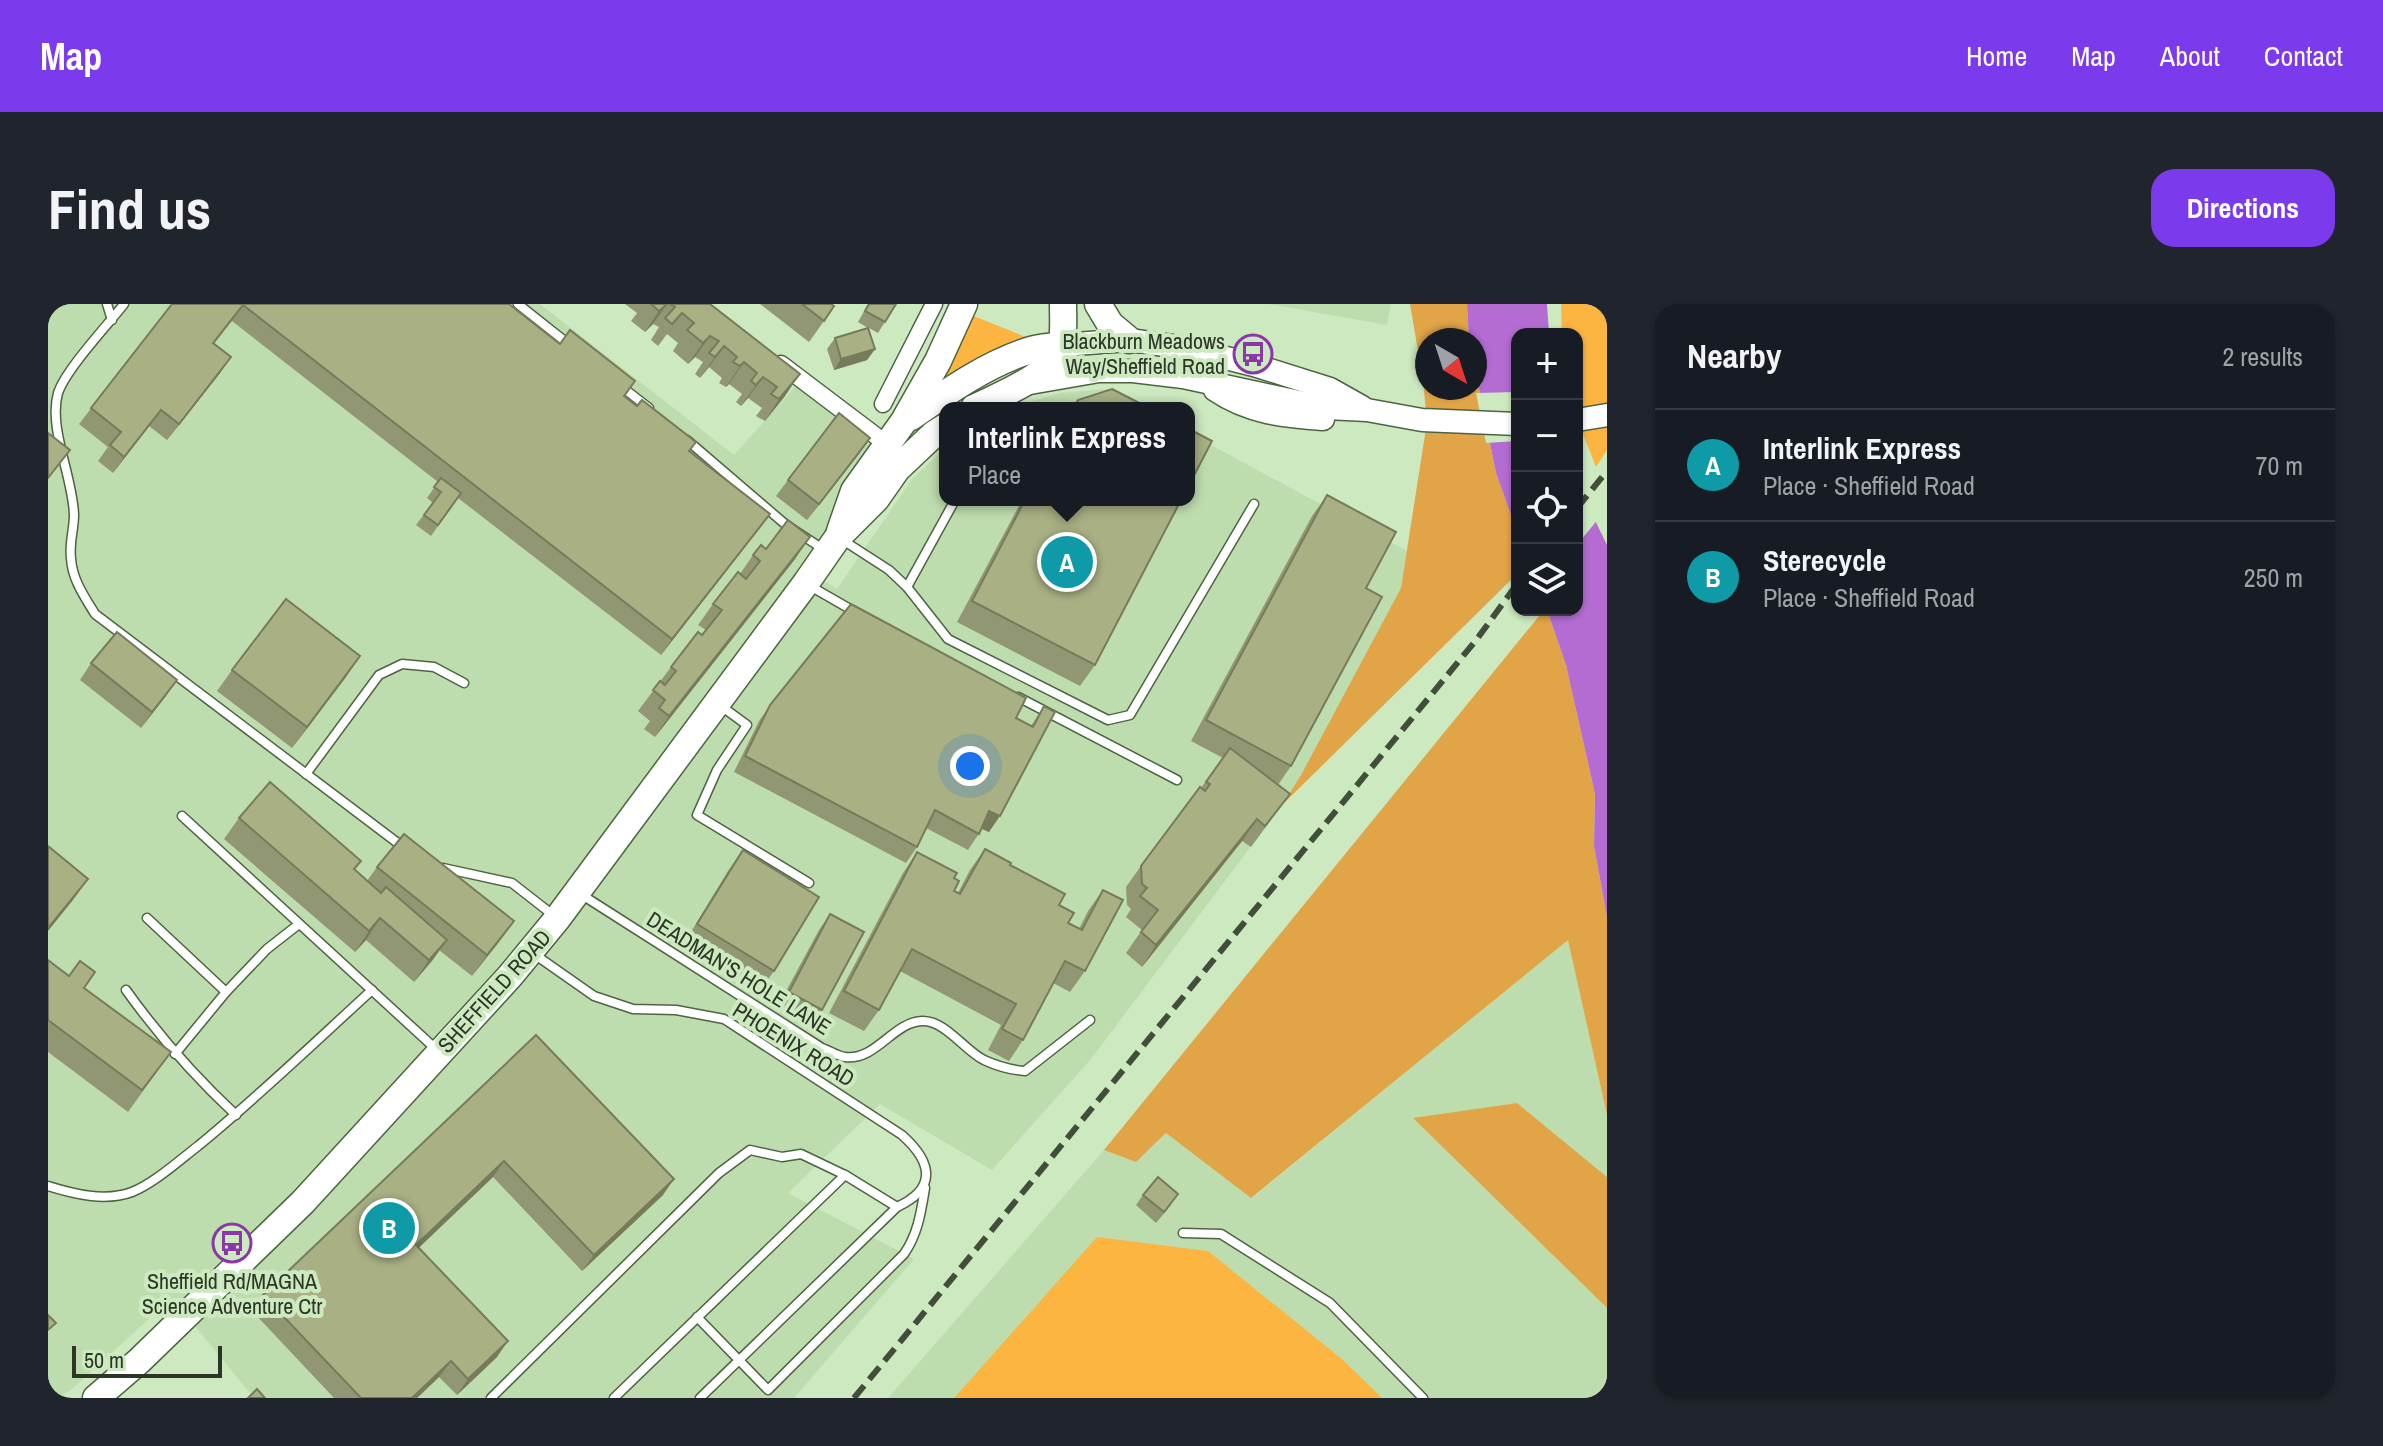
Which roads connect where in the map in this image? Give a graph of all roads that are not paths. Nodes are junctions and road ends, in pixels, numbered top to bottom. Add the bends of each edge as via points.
1 (107, 304) edge
2 (124, 304) edge
3 (518, 304) edge
4 (934, 304) edge
5 (964, 304) edge
6 (1063, 304) edge
7 (1098, 304) edge
8 (112, 320) junction
9 (1129, 340) junction
10 (1062, 345) junction
11 (577, 351) edge
12 (765, 351) edge
13 (613, 379) edge
14 (1021, 384) junction
15 (986, 402) edge
16 (883, 404) dead end
17 (52, 407) edge
18 (1367, 410) junction
19 (1607, 415) edge
20 (660, 417) edge
21 (1583, 419) edge
22 (904, 421) junction
23 (1511, 424) edge
24 (939, 430) edge
25 (683, 437) edge
26 (888, 445) junction
27 (1254, 504) dead end
28 (952, 506) edge
29 (833, 545) junction
30 (806, 583) junction
31 (907, 587) junction
32 (866, 619) edge
33 (464, 683) dead end
34 (1007, 692) edge
35 (717, 703) junction
36 (306, 774) junction
37 (1177, 780) dead end
38 (182, 816) dead end
39 (411, 853) edge
40 (437, 865) edge
41 (809, 883) dead end
42 (577, 891) junction
43 (147, 918) dead end
44 (557, 919) junction
45 (299, 924) junction
46 (530, 951) junction
47 (126, 990) dead end
48 (372, 990) junction
49 (226, 992) junction
50 (1090, 1020) dead end
51 (440, 1052) junction
52 (175, 1054) junction
53 (236, 1115) junction
54 (845, 1175) junction
55 (926, 1178) junction
56 (48, 1186) edge
57 (897, 1207) junction
58 (1183, 1233) dead end
59 (697, 1317) junction
60 (739, 1360) junction
61 (96, 1398) edge
62 (491, 1398) edge
63 (614, 1398) edge
64 (700, 1398) edge
65 (1423, 1398) edge

1 - 8 lane
2 - 8 lane
3 - 11 lane
4 - 16 street
5 - 22 main road, SHEFFIELD ROAD
6 - 10 main road
7 - 9 main road
8 - 17 lane via 67,375
9 - 10 street
9 - 18 street via 1254,365 1330,389
10 - 14 main road via 1043,371
10 - 22 main road via 1001,362
12 - 26 street
13 - 20 lane
14 - 15 main road
14 - 18 street via 1133,371 1326,408
17 - 36 lane via 70,479 71,558 77,586 95,614
18 - 23 street via 1422,420
19 - 21 street
22 - 26 main road, SHEFFIELD ROAD
24 - 26 main road via 904,449
24 - 29 main road, SHEFFIELD ROAD via 897,469
25 - 29 lane via 785,524
26 - 29 main road, SHEFFIELD ROAD via 854,491
27 - 31 lane via 1130,715 1108,720 948,639
28 - 31 lane
29 - 30 main road, SHEFFIELD ROAD
29 - 31 lane via 889,570
30 - 32 lane
30 - 35 main road, SHEFFIELD ROAD
33 - 36 lane via 434,667 402,664 379,675
34 - 37 lane
35 - 41 lane via 747,725 717,770 697,815
35 - 42 main road, SHEFFIELD ROAD
36 - 39 lane
38 - 45 lane
40 - 44 lane via 512,883
42 - 44 main road, SHEFFIELD ROAD
42 - 50 lane, DEADMAN'S HOLE LANE via 822,1048 846,1057 865,1054 907,1024 924,1020 982,1059 1025,1071
43 - 49 lane
44 - 46 main road, SHEFFIELD ROAD
45 - 48 lane
45 - 49 lane
46 - 51 main road, SHEFFIELD ROAD
46 - 55 lane, PHOENIX ROAD via 594,996 633,1009 724,1019 902,1135 921,1154
47 - 52 lane
48 - 51 lane
48 - 53 lane
49 - 52 lane
51 - 61 main road, SHEFFIELD ROAD via 303,1202
52 - 53 lane
53 - 56 lane via 133,1192 102,1197
54 - 57 lane
54 - 59 lane
54 - 62 lane via 801,1154 782,1157 750,1150 719,1173
55 - 57 lane via 912,1200
55 - 60 lane via 919,1223 904,1254 768,1390
57 - 60 lane
58 - 65 lane via 1221,1234 1330,1303
59 - 60 lane
59 - 63 lane
60 - 64 lane

